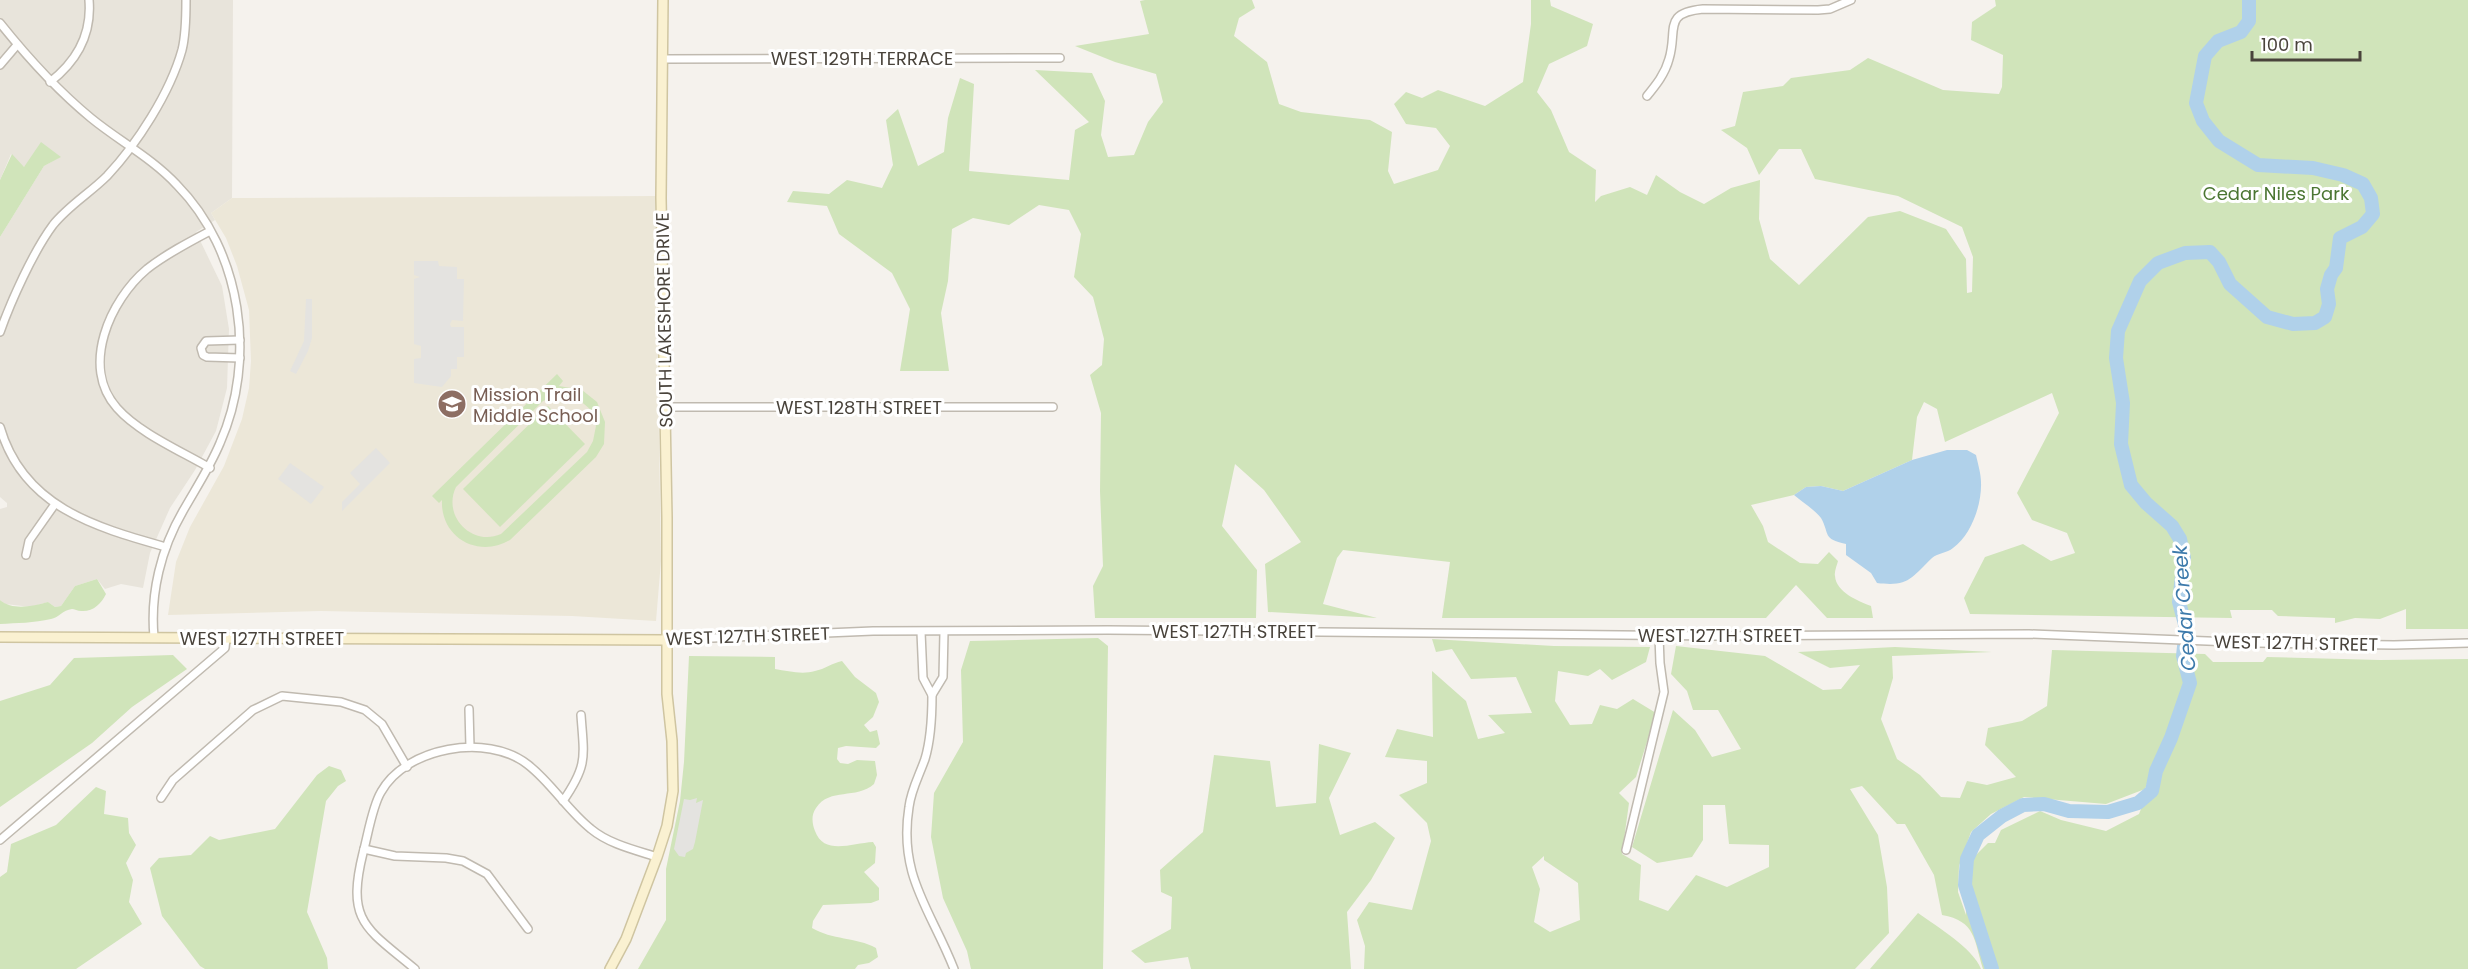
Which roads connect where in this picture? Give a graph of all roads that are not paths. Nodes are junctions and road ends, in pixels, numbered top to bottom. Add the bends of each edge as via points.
1 (89, 0) edge
2 (186, 0) edge
3 (663, 0) edge
4 (1851, 0) edge
5 (0, 24) edge
6 (17, 45) junction
7 (1060, 58) dead end
8 (663, 59) junction
9 (0, 65) edge
10 (50, 82) junction
11 (1647, 96) dead end
12 (131, 147) junction
13 (210, 231) junction
14 (0, 332) edge
15 (240, 340) junction
16 (240, 358) junction
17 (665, 407) junction
18 (1053, 407) dead end
19 (0, 427) edge
20 (2, 440) edge
21 (210, 468) junction
22 (55, 504) junction
23 (166, 547) junction
24 (26, 555) dead end
25 (921, 632) junction
26 (944, 632) junction
27 (1659, 636) junction
28 (0, 637) edge
29 (154, 637) junction
30 (226, 638) junction
31 (667, 640) junction
32 (2468, 643) edge
33 (932, 695) junction
34 (469, 709) dead end
35 (581, 715) dead end
36 (470, 747) junction
37 (407, 767) junction
38 (162, 798) dead end
39 (563, 801) junction
40 (0, 840) edge
41 (364, 849) junction
42 (1626, 850) dead end
43 (657, 857) junction
44 (528, 929) dead end
45 (415, 969) edge
46 (610, 969) edge
47 (954, 969) edge

1 - 10 street via 87,35
2 - 12 street via 183,48 176,68
3 - 8 street, SOUTH LAKESHORE DRIVE
4 - 11 street via 1830,9 1703,9 1679,15 1672,26 1667,66
5 - 6 street
6 - 9 street
6 - 10 street
7 - 8 street, WEST 129TH TERRACE
8 - 17 street, SOUTH LAKESHORE DRIVE
10 - 12 street
12 - 13 street via 178,185
12 - 14 street via 106,177 53,225
13 - 15 street via 233,287
13 - 21 street via 156,263 137,280 111,319 99,361 109,397 124,416
15 - 16 street
15 - 16 street via 206,341 201,348 207,357
16 - 21 street via 232,414
17 - 18 street, WEST 128TH STREET
17 - 31 street, SOUTH LAKESHORE DRIVE
19 - 20 street
20 - 22 street via 23,472
21 - 23 street via 181,513
22 - 23 street via 88,523
22 - 24 street via 29,541
23 - 29 street via 156,585
25 - 26 street, WEST 127TH STREET
25 - 31 street, WEST 127TH STREET
25 - 33 street via 923,678
26 - 27 street, WEST 127TH STREET
26 - 33 street via 944,677
27 - 32 street, WEST 127TH STREET via 2018,633 2212,642
27 - 42 street via 1664,692
28 - 29 street, WEST 127TH STREET
29 - 30 street, WEST 127TH STREET
30 - 31 street, WEST 127TH STREET
30 - 40 street via 225,648
31 - 43 street, SOUTH LAKESHORE DRIVE via 673,792
33 - 47 street via 930,740 908,809 908,859 915,885
34 - 36 street
35 - 39 street via 584,758 579,778
36 - 37 street via 431,754
36 - 39 street via 494,748 526,763
37 - 38 street via 382,724 365,710 342,702 282,696 253,710 173,780
37 - 41 street via 381,792
39 - 43 street via 605,839
41 - 44 street via 395,856 463,861 487,874
41 - 45 street via 357,880 357,906 370,934
43 - 46 street, SOUTH LAKESHORE DRIVE via 626,939

